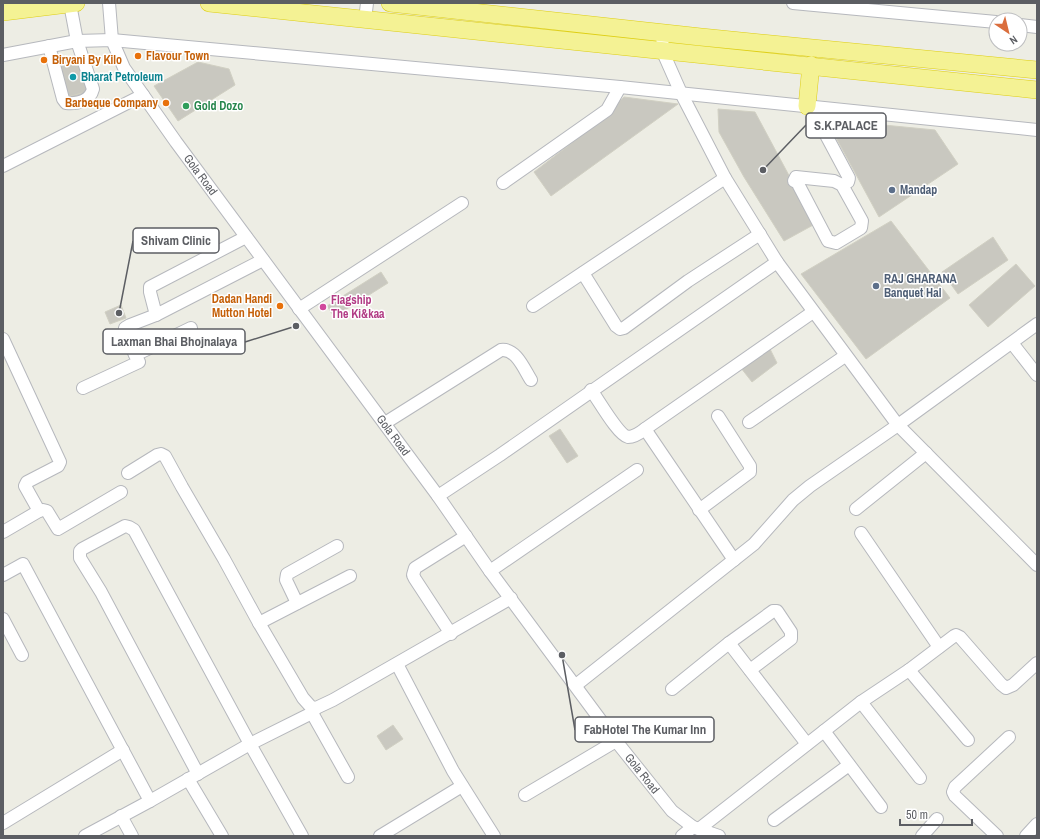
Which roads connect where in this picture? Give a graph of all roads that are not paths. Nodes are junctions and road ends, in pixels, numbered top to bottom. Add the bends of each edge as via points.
1 (73, 3) edge
2 (109, 3) edge
3 (209, 3) edge
4 (367, 3) edge
5 (390, 3) edge
6 (793, 3) edge
7 (3, 12) edge
8 (365, 20) junction
9 (988, 21) edge
10 (663, 32) junction
11 (112, 40) junction
12 (77, 41) junction
13 (49, 46) junction
14 (662, 50) junction
15 (3, 54) edge
16 (811, 65) junction
17 (1037, 70) edge
18 (620, 87) junction
19 (1037, 90) edge
20 (681, 93) junction
21 (143, 94) junction
22 (809, 107) junction
23 (1037, 130) edge
24 (3, 166) edge
25 (725, 178) junction
26 (503, 183) dead end
27 (842, 185) junction
28 (462, 203) dead end
29 (760, 234) junction
30 (246, 237) junction
31 (263, 260) junction
32 (777, 262) junction
33 (583, 273) junction
34 (533, 306) dead end
35 (299, 309) junction
36 (813, 312) junction
37 (156, 314) junction
38 (1037, 324) edge
39 (191, 328) dead end
40 (3, 339) edge
41 (1012, 343) junction
42 (135, 355) junction
43 (845, 356) junction
44 (1037, 375) edge
45 (532, 380) dead end
46 (83, 388) dead end
47 (591, 390) junction
48 (718, 416) dead end
49 (749, 422) dead end
50 (385, 423) junction
51 (898, 425) junction
52 (645, 430) junction
53 (926, 453) junction
54 (638, 470) dead end
55 (128, 473) dead end
56 (121, 492) dead end
57 (438, 496) junction
58 (856, 509) dead end
59 (699, 510) junction
60 (39, 511) junction
61 (3, 532) edge
62 (861, 533) dead end
63 (466, 536) junction
64 (337, 546) dead end
65 (734, 560) junction
66 (1037, 565) edge
67 (490, 571) junction
68 (3, 575) edge
69 (350, 576) dead end
70 (511, 598) junction
71 (297, 603) junction
72 (3, 619) edge
73 (259, 623) junction
74 (451, 634) junction
75 (729, 643) junction
76 (939, 647) junction
77 (22, 655) dead end
78 (1037, 663) edge
79 (397, 664) junction
80 (750, 670) junction
81 (909, 670) junction
82 (576, 685) junction
83 (672, 689) dead end
84 (861, 702) junction
85 (314, 711) junction
86 (824, 731) junction
87 (1009, 737) dead end
88 (968, 740) dead end
89 (616, 741) junction
90 (250, 744) junction
91 (807, 744) junction
92 (123, 750) junction
93 (849, 765) junction
94 (193, 776) junction
95 (348, 777) dead end
96 (920, 778) dead end
97 (462, 786) junction
98 (525, 795) dead end
99 (150, 801) junction
100 (881, 807) dead end
101 (121, 816) junction
102 (937, 819) dead end
103 (774, 820) dead end
104 (3, 823) edge
105 (1037, 824) edge
106 (696, 828) junction
107 (85, 836) edge
108 (132, 836) edge
109 (222, 836) edge
110 (302, 836) edge
111 (380, 836) edge
112 (494, 836) edge
113 (682, 836) edge
114 (719, 836) edge
115 (922, 836) edge
116 (997, 836) edge
117 (1026, 836) edge

1 - 7 highway
1 - 12 street
2 - 11 street, Gola Road
3 - 8 highway
4 - 8 street
5 - 10 highway
6 - 9 street
8 - 14 highway
10 - 14 street
10 - 17 highway
11 - 12 street
11 - 18 street
11 - 21 street, Gola Road via 124,68
12 - 13 street
12 - 13 street via 93,89 92,95 86,100 74,104 66,103 63,99
13 - 15 street
14 - 16 highway
14 - 20 street
16 - 19 highway
16 - 22 highway
18 - 20 street
18 - 26 street via 607,110
20 - 22 street
20 - 25 street
21 - 24 street
21 - 30 street, Gola Road
22 - 23 street
22 - 27 street via 849,178 848,182
25 - 29 street
25 - 33 street
27 - 27 street via 862,224 861,228 832,243 828,242 794,181 796,177 834,181
28 - 35 street
29 - 32 street
29 - 33 street via 620,329
30 - 31 street, Gola Road
30 - 37 street via 150,287
31 - 35 street, Gola Road
31 - 37 street
32 - 36 street
32 - 47 street
33 - 34 street
35 - 50 street, Gola Road
36 - 43 street
36 - 52 street
37 - 42 street via 125,328 124,334
38 - 41 street
39 - 42 street
40 - 60 street via 60,462 58,466 27,482 25,486
41 - 44 street
41 - 51 street
42 - 46 street via 139,362
43 - 49 street
43 - 51 street
45 - 50 street via 510,351 501,350
47 - 52 street via 625,436 632,436
47 - 57 street
48 - 59 street via 750,466 750,472
50 - 57 street, Gola Road
51 - 53 street
51 - 65 street via 802,493 762,536
52 - 59 street
53 - 58 street
53 - 66 street
54 - 67 street
55 - 73 street via 157,455 165,456
56 - 60 street via 58,529 47,511
57 - 63 street, Gola Road
59 - 65 street
60 - 61 street
62 - 76 street
63 - 67 street, Gola Road
63 - 74 street via 413,571 415,579
64 - 71 street via 287,574 286,580
65 - 82 street
67 - 70 street, Gola Road
68 - 92 street via 23,564
69 - 71 street
70 - 74 street
70 - 82 street, Gola Road
71 - 73 street
72 - 77 street
73 - 85 street via 303,698
74 - 79 street
75 - 80 street
75 - 80 street via 773,611 779,613 791,632 791,639
75 - 83 street
76 - 78 street via 954,636 958,636 1006,688 1013,685
76 - 81 street
79 - 85 street
79 - 97 street
80 - 91 street
81 - 84 street
81 - 88 street
82 - 89 street, Gola Road
84 - 86 street
84 - 96 street
85 - 90 street
85 - 95 street
86 - 91 street
86 - 93 street
87 - 116 street via 955,787 953,792
89 - 98 street
89 - 106 street, Gola Road via 672,811
90 - 94 street
90 - 94 street via 132,528 125,526 82,549 80,558 101,592
90 - 110 street
91 - 106 street
92 - 99 street
92 - 104 street
93 - 100 street
93 - 103 street
94 - 99 street
94 - 109 street
97 - 111 street
97 - 112 street
99 - 101 street
101 - 107 street
101 - 108 street
102 - 115 street
105 - 117 street
106 - 113 street
106 - 114 street, Gola Road

